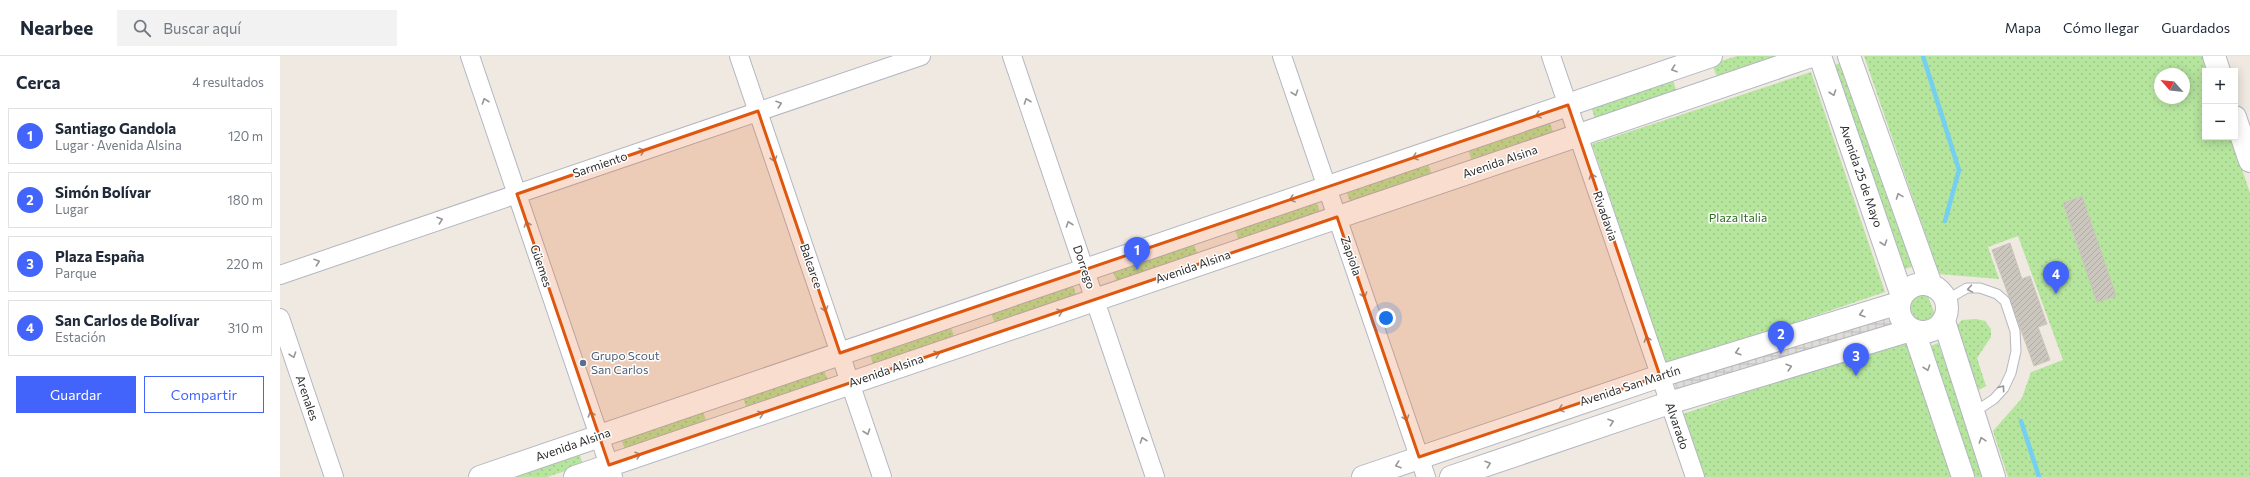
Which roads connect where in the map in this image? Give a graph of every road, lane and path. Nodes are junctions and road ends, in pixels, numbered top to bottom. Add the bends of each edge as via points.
1 (470, 56) edge
2 (739, 56) edge
3 (921, 56) edge
4 (1012, 56) edge
5 (1282, 56) edge
6 (1551, 56) edge
7 (1711, 56) edge
8 (1811, 56) edge
9 (1820, 56) edge
10 (1849, 56) edge
11 (2214, 56) edge
12 (2218, 68) edge
13 (1568, 105) junction
14 (758, 112) junction
15 (2238, 127) edge
16 (1578, 136) junction
17 (2250, 161) edge
18 (1327, 187) junction
19 (517, 194) junction
20 (1337, 217) junction
21 (1085, 270) junction
22 (280, 275) edge
23 (1939, 292) junction
24 (1900, 299) junction
25 (1095, 300) junction
26 (280, 318) edge
27 (1944, 321) junction
28 (1912, 330) junction
29 (840, 354) junction
30 (1660, 376) junction
31 (850, 383) junction
32 (1669, 403) junction
33 (1973, 412) junction
34 (599, 436) junction
35 (1423, 467) edge
36 (611, 471) edge
37 (334, 477) edge
38 (480, 477) edge
39 (575, 477) edge
40 (882, 477) edge
41 (1155, 477) edge
42 (1362, 477) edge
43 (1451, 477) edge
44 (1695, 477) edge
45 (1963, 477) edge
46 (1994, 477) edge

19 -> 1 street, Güemes
2 - 14 street, Balcarce
14 -> 3 street, Sarmiento
21 -> 4 street, Dorrego
5 -> 18 street, Zapiola
6 - 13 street, Rivadavia
7 -> 13 street, Avenida Alsina
8 - 16 street, Avenida Alsina
9 -> 24 street, Avenida 25 de Mayo
23 -> 10 street
11 - 12 street
13 - 16 street, Rivadavia
13 -> 18 street, Avenida Alsina
19 -> 14 street, Sarmiento
14 -> 29 street, Balcarce
15 - 17 street
16 - 20 street, Avenida Alsina
30 -> 16 street, Rivadavia
18 - 20 street, Zapiola
18 -> 21 street, Avenida Alsina
22 -> 19 street, Sarmiento
34 -> 19 street, Güemes
20 - 25 street, Avenida Alsina
20 -> 35 street, Zapiola
21 - 25 street, Dorrego
21 - 29 street, Avenida Alsina
23 - 24 street via 1920,284 1910,288
23 - 27 street via 1947,314
33 -> 23 lane via 1994,399 2004,388 2011,373 2016,351 2015,331 2005,301 1997,294 1980,288
24 - 28 street via 1899,315
24 -> 30 street, Avenida San Martín
31 -> 25 street, Avenida Alsina
41 -> 25 street, Dorrego
26 -> 37 street, Arenales
27 - 28 street via 1936,329 1925,333
27 - 33 street
32 -> 28 street
28 -> 45 street
29 - 31 street, Balcarce
29 - 34 street, Avenida Alsina
30 - 32 street, Alvarado
30 -> 35 street, Avenida San Martín
36 -> 31 street, Avenida Alsina
31 -> 40 street, Balcarce
43 -> 32 street
32 - 44 street, Alvarado
46 -> 33 street
34 - 36 street, Güemes
34 - 38 street, Avenida Alsina
35 -> 42 street, Avenida San Martín
36 - 39 street, Avenida Alsina

